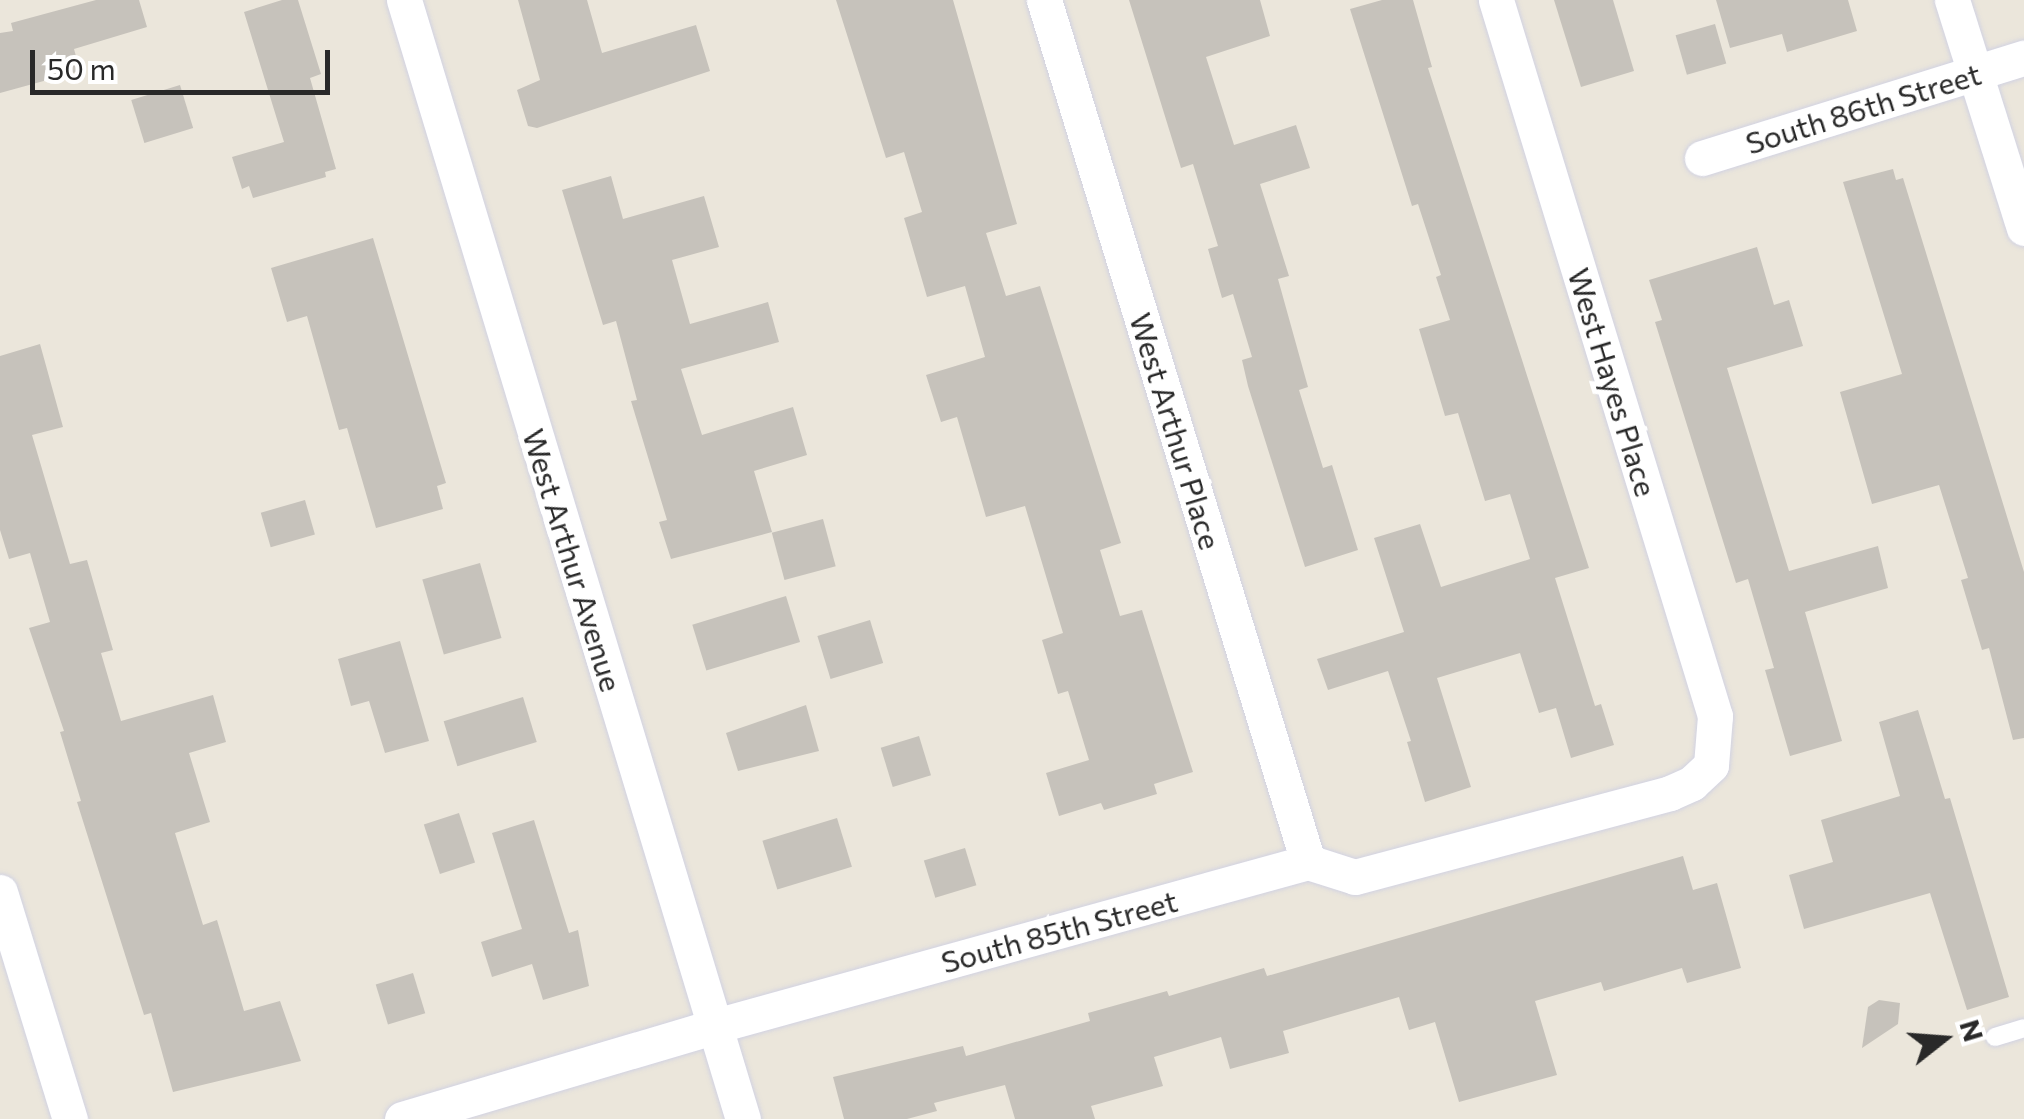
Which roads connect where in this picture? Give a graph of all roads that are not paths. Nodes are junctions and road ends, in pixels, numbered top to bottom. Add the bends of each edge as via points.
1 (404, 0) edge
2 (1044, 0) edge
3 (1496, 0) edge
4 (1952, 0) edge
5 (2024, 58) edge
6 (1975, 73) junction
7 (1702, 158) dead end
8 (2024, 228) edge
9 (1308, 862) junction
10 (0, 892) edge
11 (715, 1026) junction
12 (2024, 1028) edge
13 (1995, 1037) dead end
14 (70, 1119) edge
15 (402, 1119) edge
16 (743, 1119) edge

1 - 11 street, West Arthur Avenue
2 - 9 street, West Arthur Place
3 - 9 street, West Hayes Place via 1716,716 1711,766 1670,793 1355,877
4 - 6 street
5 - 6 street, South 86th Street
6 - 7 street, South 86th Street
6 - 8 street
9 - 11 street, South 85th Street
10 - 14 street
11 - 15 street, South 85th Street
11 - 16 street, West Arthur Avenue
12 - 13 lane

